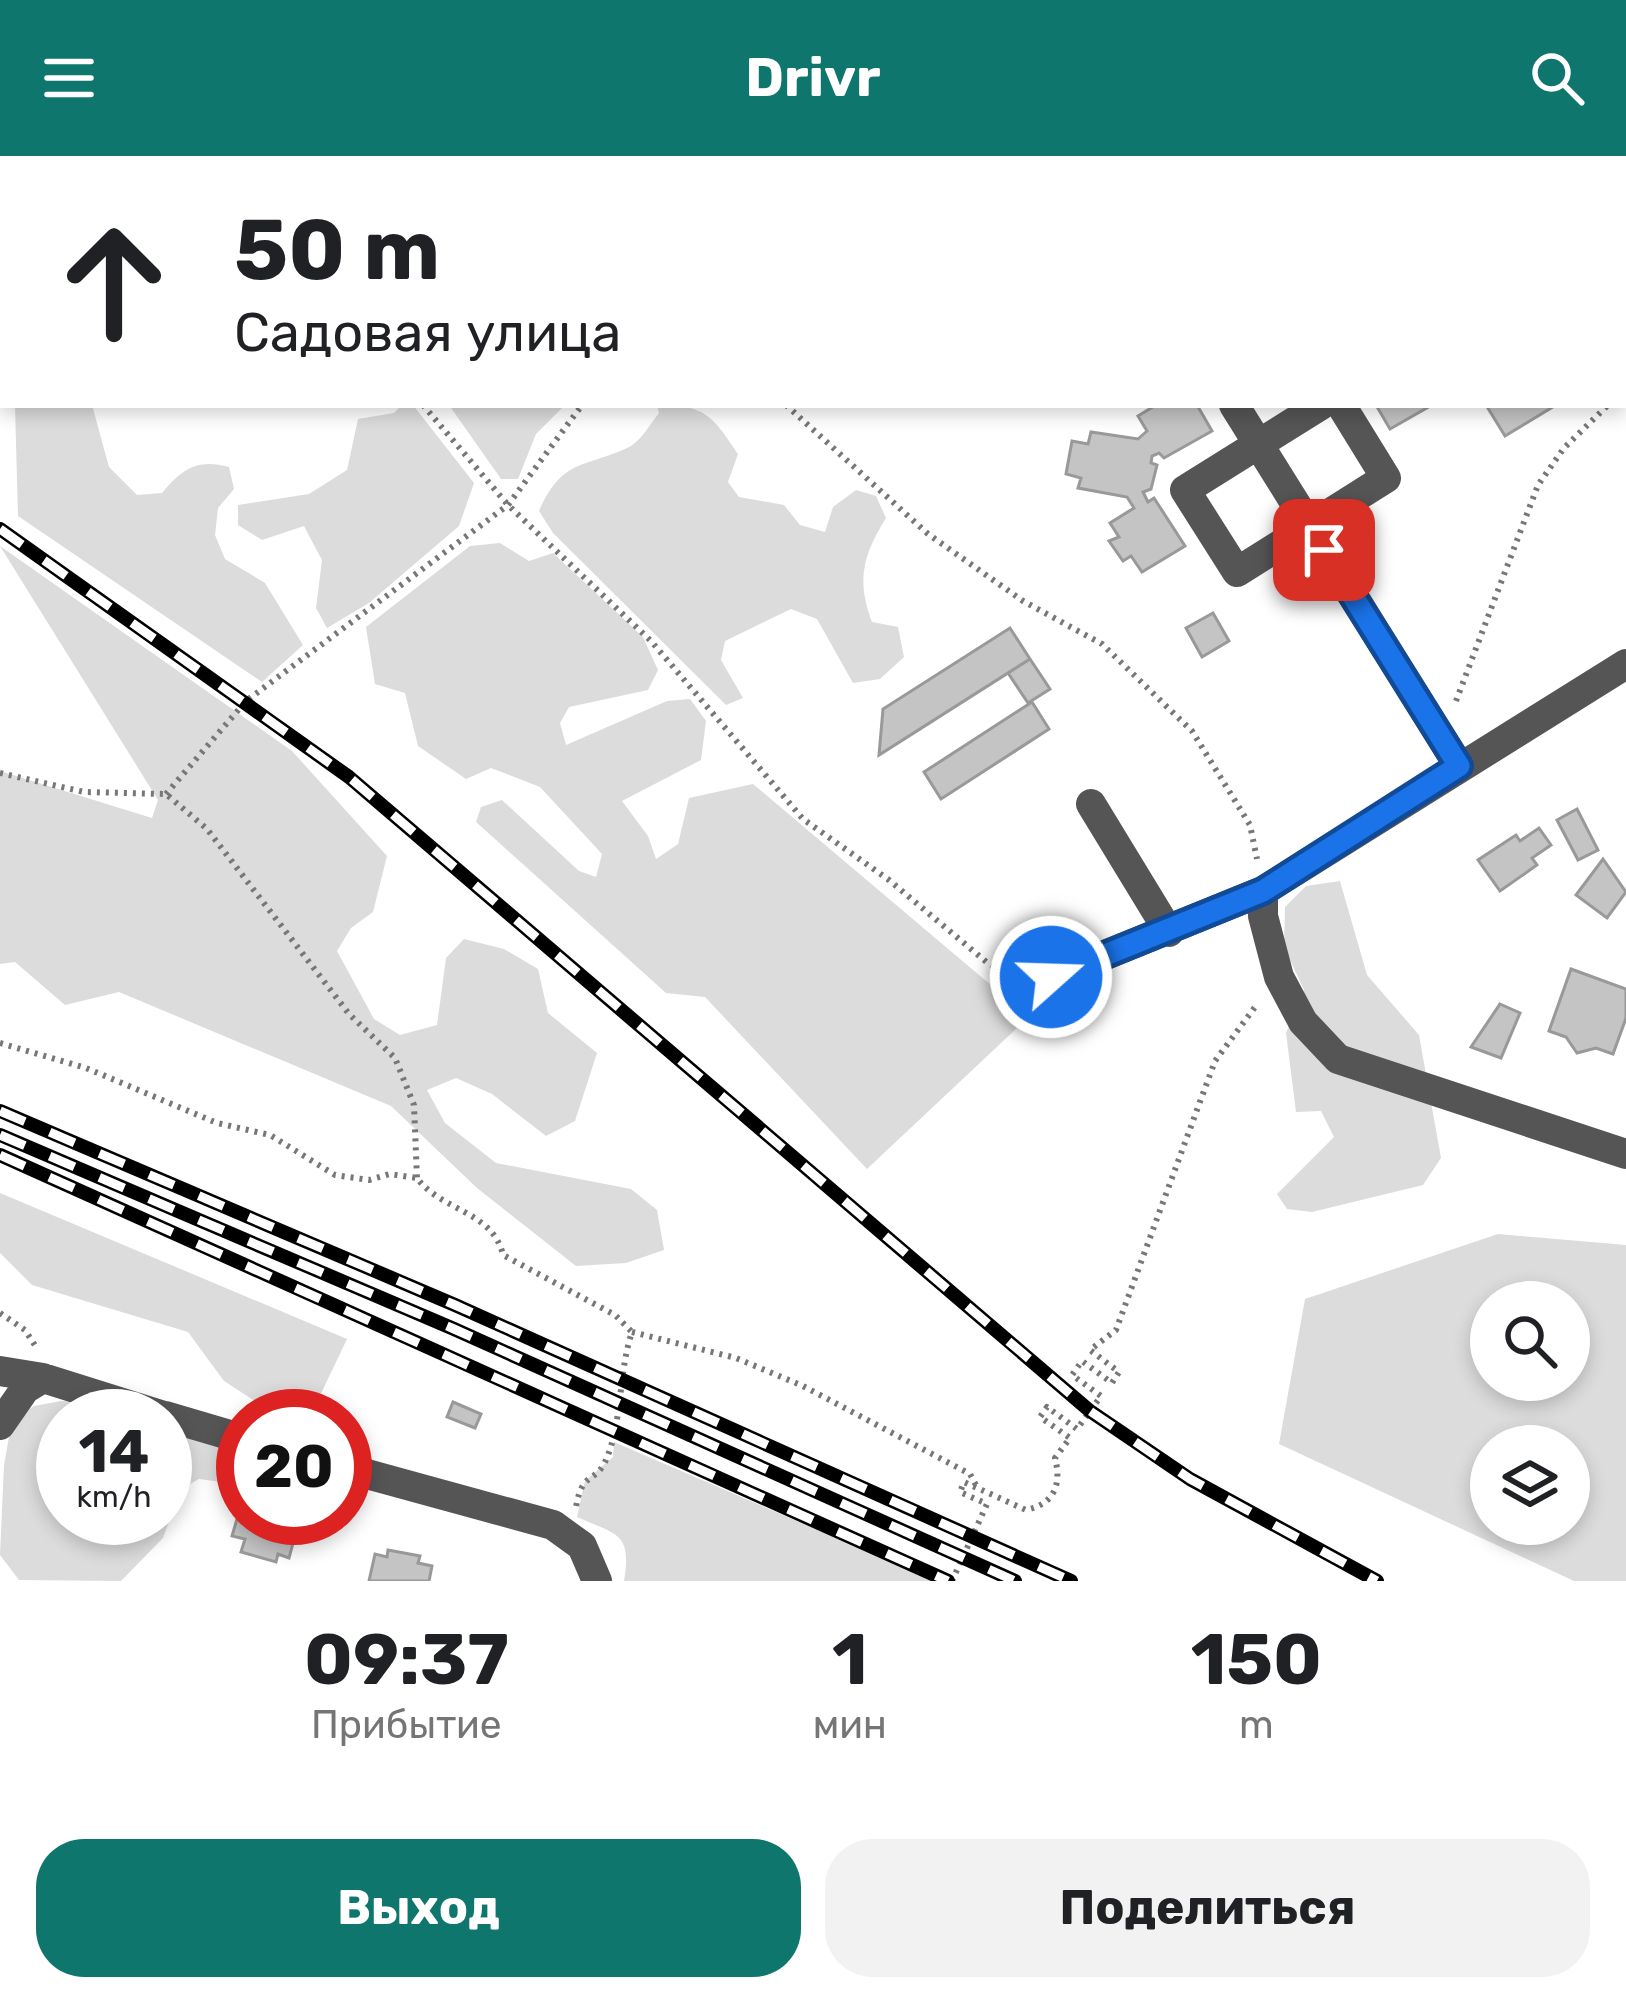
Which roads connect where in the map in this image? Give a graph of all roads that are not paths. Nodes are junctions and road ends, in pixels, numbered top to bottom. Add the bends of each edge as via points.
1 (1236, 408) edge
2 (1316, 408) edge
3 (1343, 408) edge
4 (1258, 444) junction
5 (1310, 526) junction
6 (1626, 664) edge
7 (1451, 753) junction
8 (1091, 804) dead end
9 (1263, 891) junction
10 (1169, 932) junction
11 (1051, 977) road end
12 (1626, 1154) edge
13 (0, 1371) edge
14 (44, 1378) junction
15 (79, 1389) edge
16 (0, 1425) edge
17 (372, 1476) edge
18 (595, 1572) edge

1 - 4 street
2 - 4 street
3 - 5 street via 1386,478
4 - 5 street
4 - 5 street via 1185,490 1195,507 1237,572
5 - 7 street
6 - 7 street
7 - 9 street
8 - 10 street
9 - 10 street
9 - 12 street via 1280,977 1303,1022 1338,1059
10 - 11 street
13 - 14 street
14 - 15 street
14 - 16 street
17 - 18 street via 568,1533

